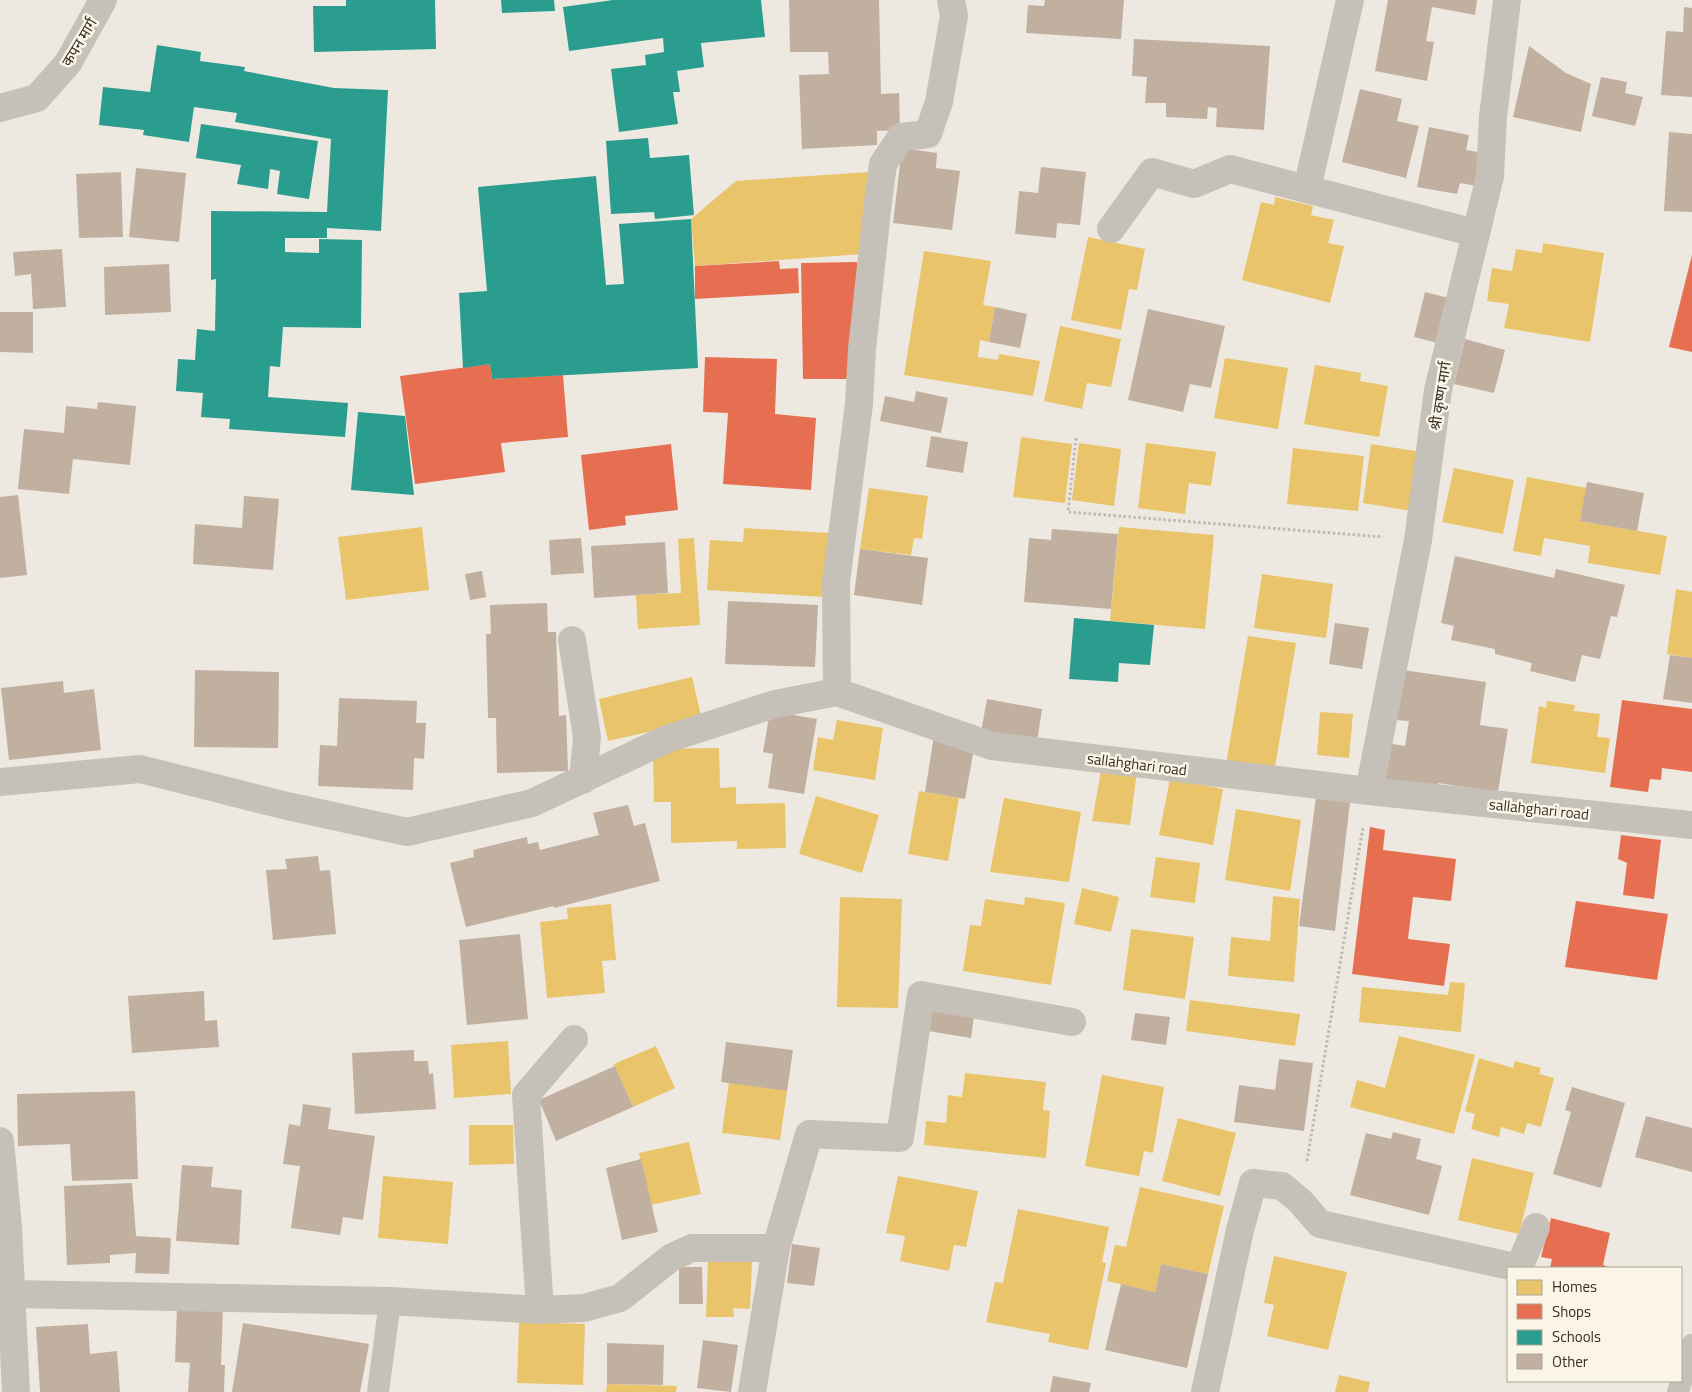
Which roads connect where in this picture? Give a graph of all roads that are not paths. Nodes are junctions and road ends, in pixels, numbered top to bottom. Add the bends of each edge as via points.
1 (103, 0) edge
2 (951, 0) edge
3 (1350, 0) edge
4 (1507, 0) edge
5 (0, 108) edge
6 (1307, 189) junction
7 (1111, 228) dead end
8 (1475, 233) junction
9 (572, 640) dead end
10 (837, 692) junction
11 (583, 780) junction
12 (0, 782) edge
13 (1369, 791) junction
14 (1692, 825) edge
15 (1072, 1022) dead end
16 (574, 1039) dead end
17 (0, 1141) edge
18 (1536, 1227) dead end
19 (776, 1248) junction
20 (1514, 1267) edge
21 (1519, 1267) edge
22 (12, 1294) junction
23 (390, 1301) junction
24 (540, 1310) junction
25 (1692, 1345) edge
26 (1682, 1379) edge
27 (16, 1392) edge
28 (378, 1392) edge
29 (752, 1392) edge
30 (1206, 1392) edge

1 - 5 street, कपन मार्ग via 68,62 38,98
2 - 10 street via 954,16 939,102 928,134 901,137 883,164 854,445 836,582
3 - 6 street
4 - 8 street, श्री कृष्ण मार्ग via 1493,117 1490,176
6 - 7 street via 1230,169 1194,184 1152,172
6 - 8 street
8 - 13 street, श्री कृष्ण मार्ग via 1438,390 1418,540
9 - 11 street via 587,737
10 - 11 street via 775,704 667,740
10 - 13 street, sallahghari road via 992,746
11 - 12 street via 532,804 407,832 140,769
13 - 14 street, sallahghari road
15 - 19 street via 921,995 900,1138 809,1134
16 - 24 street via 526,1094
17 - 22 street
18 - 21 street
19 - 24 street via 692,1248 672,1257 620,1298 584,1308
19 - 29 street
20 - 30 street via 1320,1224 1282,1186 1253,1183
22 - 23 street
22 - 27 street
23 - 24 street
23 - 28 lane
25 - 26 lane

